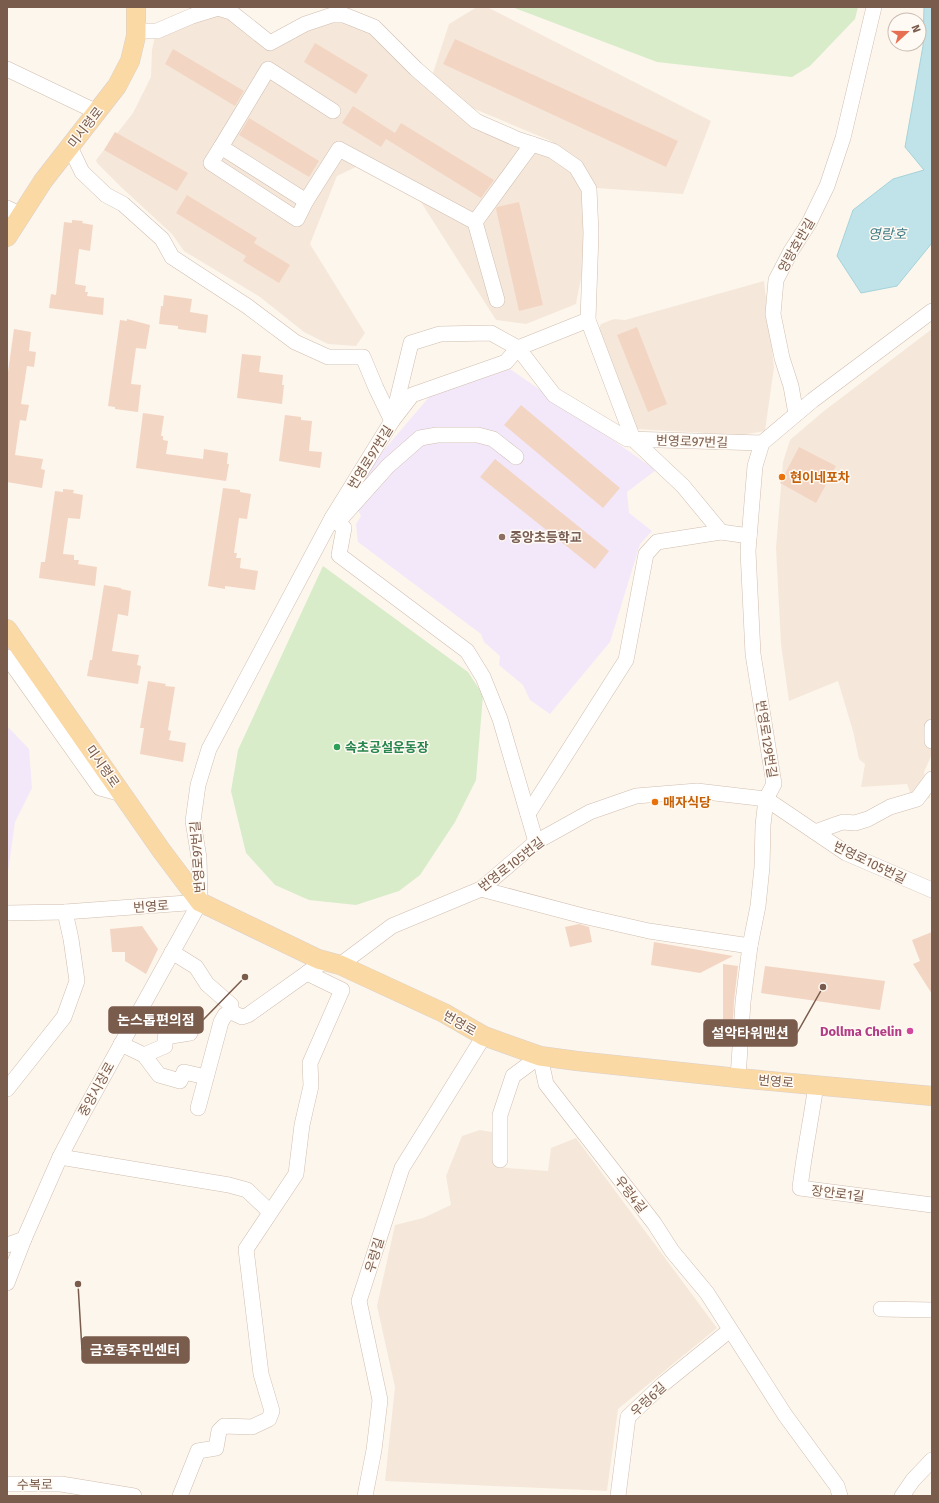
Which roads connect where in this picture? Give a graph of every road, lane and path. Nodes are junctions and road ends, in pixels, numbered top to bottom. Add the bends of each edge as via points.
1 (136, 7) edge
2 (874, 7) edge
3 (136, 31) junction
4 (7, 69) edge
5 (333, 111) dead end
6 (97, 112) junction
7 (532, 144) junction
8 (70, 147) junction
9 (14, 211) edge
10 (475, 222) junction
11 (7, 237) edge
12 (497, 300) dead end
13 (932, 311) edge
14 (588, 320) junction
15 (518, 348) junction
16 (796, 414) junction
17 (392, 421) junction
18 (633, 439) junction
19 (762, 443) junction
20 (516, 457) dead end
21 (334, 521) junction
22 (721, 532) junction
23 (749, 536) junction
24 (7, 630) edge
25 (7, 657) edge
26 (932, 727) edge
27 (932, 741) edge
28 (932, 779) edge
29 (122, 794) junction
30 (766, 799) junction
31 (528, 814) junction
32 (815, 832) junction
33 (536, 842) junction
34 (481, 889) junction
35 (929, 889) edge
36 (200, 902) junction
37 (65, 912) junction
38 (7, 913) edge
39 (750, 946) junction
40 (172, 952) junction
41 (333, 963) junction
42 (307, 974) junction
43 (231, 1012) junction
44 (190, 1034) dead end
45 (484, 1036) junction
46 (121, 1044) junction
47 (144, 1055) junction
48 (540, 1056) junction
49 (206, 1077) junction
50 (738, 1078) junction
51 (816, 1085) junction
52 (7, 1089) edge
53 (932, 1096) edge
54 (198, 1108) dead end
55 (60, 1157) junction
56 (500, 1160) dead end
57 (932, 1205) edge
58 (270, 1212) junction
59 (24, 1239) junction
60 (7, 1245) edge
61 (7, 1283) edge
62 (881, 1309) dead end
63 (932, 1310) edge
64 (730, 1330) junction
65 (932, 1460) edge
66 (7, 1484) edge
67 (134, 1496) edge
68 (180, 1496) edge
69 (365, 1496) edge
70 (618, 1496) edge
71 (840, 1496) edge
72 (902, 1496) edge

1 - 3 main road, 미시령로
2 - 16 street, 영랑호반길 via 843,138 827,186 776,280 773,314
3 - 6 main road, 미시령로 via 130,61 117,86
3 - 7 street via 157,31 218,8 231,12 270,43 305,24 332,15 344,15 374,27 416,69 476,121
4 - 6 street
5 - 10 street via 268,69 221,147 306,202 339,149
6 - 8 main road, 미시령로
7 - 10 street
7 - 14 street via 553,152 576,167 589,189 591,233
8 - 9 main road, 미시령로 via 43,181
8 - 17 street via 82,172 106,195 123,204 162,238 172,257 296,342 328,357 363,357
9 - 11 main road, 미시령로
10 - 12 street
13 - 16 street
14 - 15 street
14 - 18 street
15 - 17 street via 506,362 412,395
15 - 17 street, 번영로97번길 via 491,333 440,334 412,343
15 - 18 street, 번영로97번길 via 554,395 627,439
16 - 19 street
17 - 21 street, 번영로97번길
18 - 19 street, 번영로97번길
18 - 22 street via 683,486
19 - 23 street, 번영로129번길 via 755,466
20 - 21 street via 493,439 478,435 437,435 420,438 388,466
21 - 31 street via 344,528 339,555 467,651 483,677 500,720
21 - 36 street, 번영로97번길 via 209,749 198,785 193,821 199,858
22 - 23 street
22 - 31 street via 657,542 646,554 626,660
23 - 30 street, 번영로129번길 via 753,654 774,784
24 - 29 main road, 미시령로
25 - 29 street via 100,788
26 - 27 street
28 - 32 street via 917,799 890,807 868,819 855,823 843,822
29 - 36 main road, 미시령로
30 - 32 street, 번영로105번길
30 - 33 street, 번영로105번길 via 697,791 636,796 590,812
30 - 39 street, 번영로129번길 via 759,898
31 - 33 street
32 - 35 street, 번영로105번길 via 846,853
33 - 34 street, 번영로105번길
34 - 39 street via 649,931
34 - 41 street, 번영로105번길 via 392,926
36 - 37 street, 번영로
36 - 40 street, 중앙시장로
36 - 41 main road, 번영로 via 318,959
37 - 38 street, 번영로
37 - 52 street via 77,981 64,1017
39 - 50 street, 번영로129번길
40 - 43 street via 196,967 207,984 231,1005
40 - 46 street, 중앙시장로
41 - 42 street, 번영로105번길
41 - 45 main road, 번영로 via 444,1013
42 - 43 street, 번영로105번길 via 248,1015 242,1016
42 - 58 street via 342,990 310,1063 311,1086 302,1125 296,1174
43 - 49 street via 221,1022
44 - 47 street via 165,1037 165,1046
45 - 48 main road, 번영로
45 - 69 street, 우렁길 via 402,1168 359,1301 380,1400
46 - 47 street
46 - 55 street, 중앙시장로
47 - 49 street via 159,1075 180,1080 184,1072
48 - 50 main road, 번영로
48 - 56 street via 513,1076 500,1115
48 - 64 street, 우렁4길 via 546,1084 654,1223 672,1251 708,1293
49 - 54 street
50 - 51 main road, 번영로
51 - 53 main road, 번영로
51 - 57 street, 장안로1길 via 800,1188
55 - 58 street via 230,1185 247,1190
55 - 59 street, 중앙시장로
58 - 68 street via 246,1249 261,1374 272,1411 269,1419 252,1427 224,1426 219,1431 216,1448 198,1451
59 - 60 street
59 - 61 street, 중앙시장로
62 - 63 street
64 - 70 street, 우렁6길 via 662,1385 628,1417
64 - 71 street, 우렁4길 via 785,1415 836,1486
65 - 72 street
66 - 67 street, 수복로 via 61,1484

